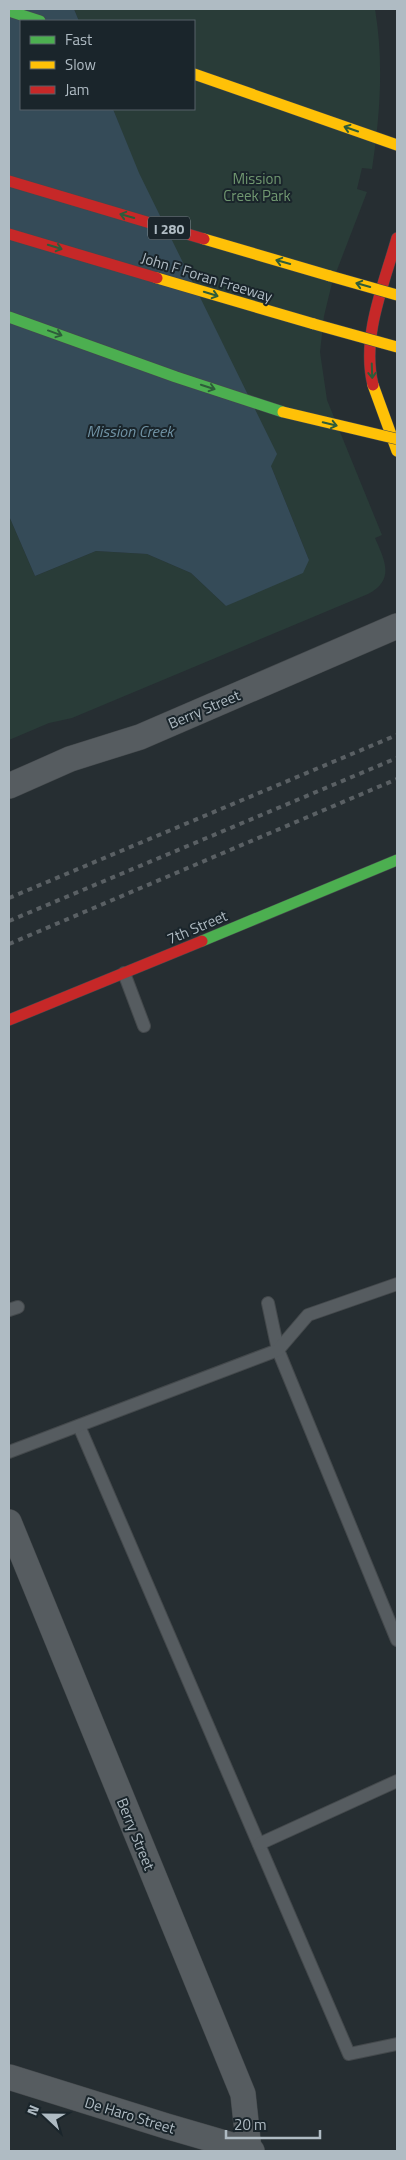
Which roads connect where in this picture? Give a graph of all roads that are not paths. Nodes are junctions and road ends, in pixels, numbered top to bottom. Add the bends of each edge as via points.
1 (9, 11) edge
2 (37, 20) edge
3 (195, 74) edge
4 (397, 145) edge
5 (9, 181) edge
6 (9, 234) edge
7 (397, 238) edge
8 (397, 295) edge
9 (9, 317) edge
10 (397, 347) edge
11 (397, 439) edge
12 (397, 450) edge
13 (397, 626) edge
14 (9, 786) edge
15 (397, 860) edge
16 (124, 973) junction
17 (9, 1020) edge
18 (144, 1026) dead end
19 (397, 1284) edge
20 (268, 1303) dead end
21 (278, 1350) junction
22 (79, 1426) junction
23 (9, 1452) edge
24 (9, 1522) edge
25 (397, 1640) edge
26 (397, 1781) edge
27 (259, 1844) junction
28 (397, 2044) edge
29 (9, 2077) edge
30 (251, 2151) edge

1 - 2 main road
4 -> 3 main road
8 -> 5 main road, I 280, bridge
6 -> 10 main road, John F Foran Freeway, bridge
7 -> 12 main road via 378,313 371,376
9 -> 11 main road, bridge via 283,412
13 - 14 street, Berry Street via 140,737 70,759
15 - 16 main road, 7th Street
16 - 17 main road, 7th Street
16 - 18 lane
19 - 21 lane via 308,1315
20 - 21 lane
21 - 22 lane
21 - 25 lane
22 - 23 lane
22 - 27 lane
24 - 30 street, Berry Street via 242,2094
26 - 27 lane
27 - 28 lane via 349,2054
29 - 30 street, De Haro Street

